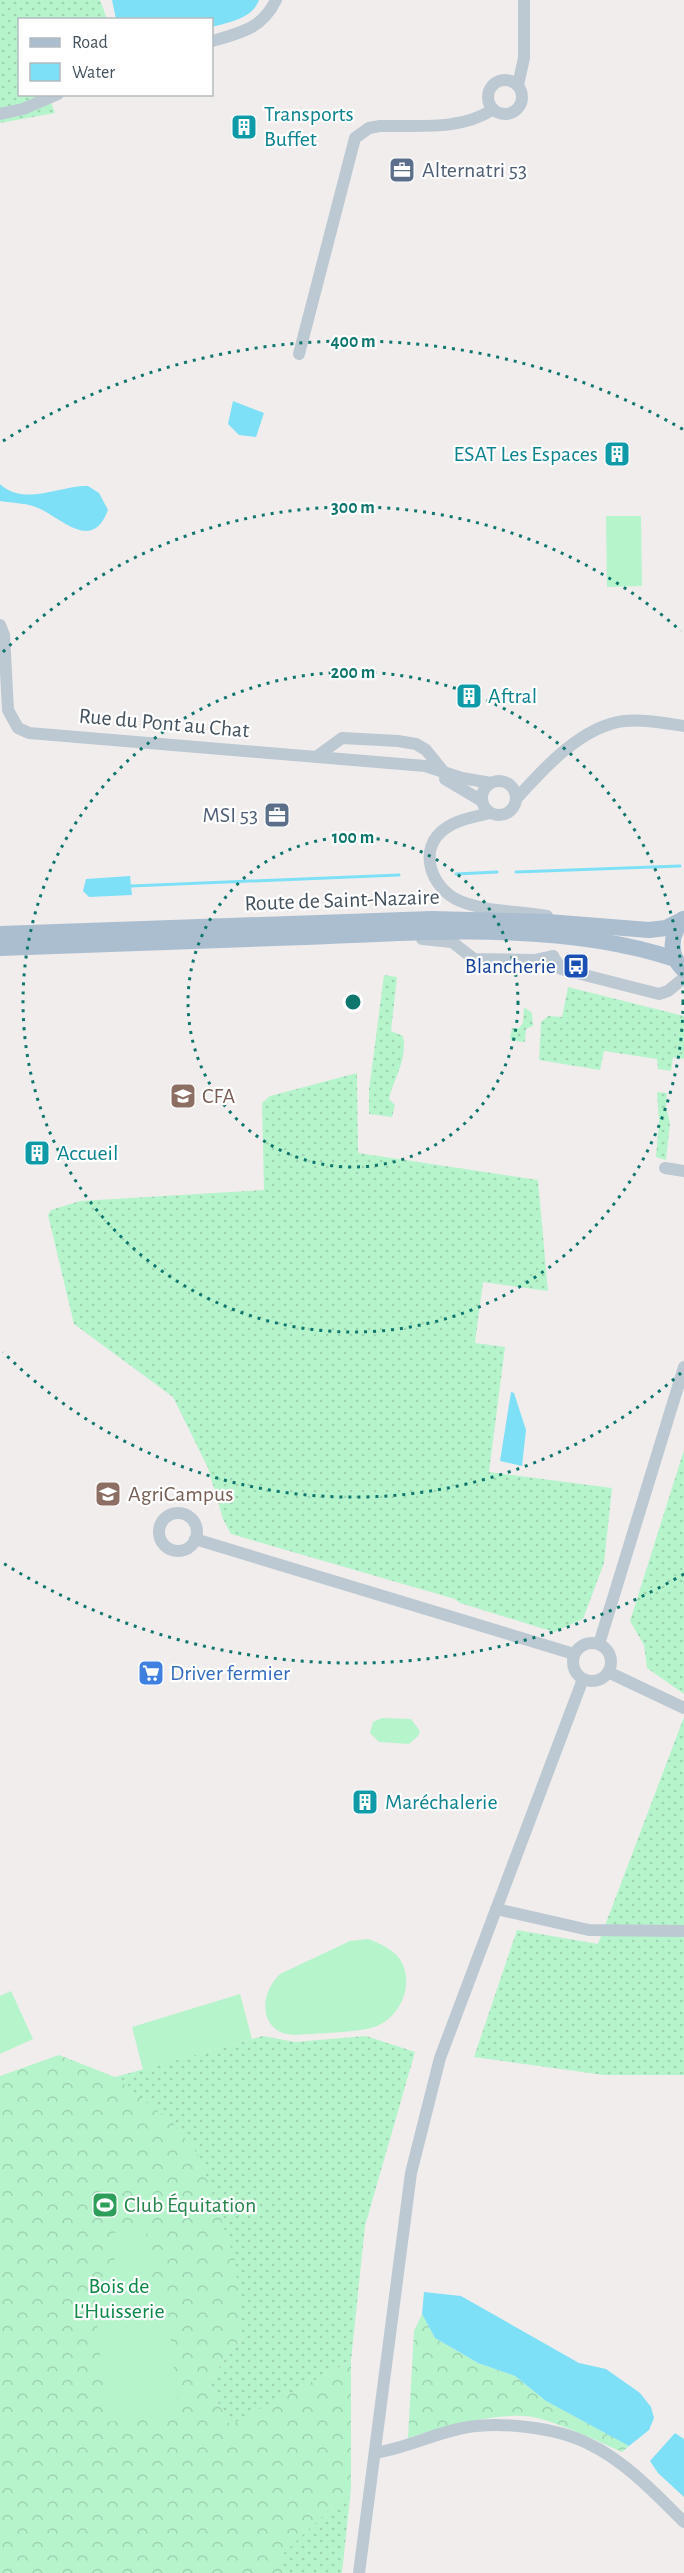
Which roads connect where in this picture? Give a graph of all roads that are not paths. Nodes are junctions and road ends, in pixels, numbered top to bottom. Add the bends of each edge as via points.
1 (276, 0) edge
2 (524, 0) edge
3 (213, 41) edge
4 (518, 85) junction
5 (53, 96) edge
6 (492, 110) junction
7 (0, 114) edge
8 (299, 354) dead end
9 (0, 625) edge
10 (684, 726) edge
11 (316, 757) junction
12 (414, 765) junction
13 (443, 771) junction
14 (490, 783) junction
15 (517, 798) junction
16 (482, 801) junction
17 (490, 813) junction
18 (683, 919) edge
19 (607, 926) junction
20 (0, 934) edge
21 (370, 934) junction
22 (564, 936) junction
23 (0, 948) edge
24 (553, 956) junction
25 (680, 964) edge
26 (684, 978) edge
27 (665, 1168) dead end
28 (684, 1171) edge
29 (684, 1367) edge
30 (679, 1399) edge
31 (195, 1539) dead end
32 (599, 1644) junction
33 (574, 1654) junction
34 (608, 1672) junction
35 (583, 1679) junction
36 (684, 1708) edge
37 (496, 1910) junction
38 (684, 1931) edge
39 (375, 2453) junction
40 (684, 2522) edge
41 (359, 2573) edge

1 - 3 street via 262,22 251,30
2 - 4 street via 524,58
4 - 6 street via 523,95 521,106 502,115
4 - 6 street via 508,80 497,81 489,89 487,100
5 - 7 street
6 - 8 street via 462,124 380,126 355,138
9 - 11 street, Rue du Pont au Chat via 4,635 8,710 18,728 29,733
10 - 15 street via 640,720 608,724 575,743
11 - 12 street, Rue du Pont au Chat
11 - 13 street via 342,738 398,741 426,750
12 - 13 street
12 - 16 street
13 - 14 street
14 - 15 street via 511,785
14 - 16 street
15 - 17 street via 506,815
16 - 17 street
17 - 19 street via 445,828 436,838 429,861 432,876 443,891 477,905
18 - 19 main road, Route de Saint-Nazaire via 666,928 649,930
18 - 25 main road via 673,938
19 - 20 main road, Route de Saint-Nazaire via 432,919
21 - 22 main road, Route de Saint-Nazaire
21 - 23 main road, Route de Saint-Nazaire
21 - 24 street via 452,942 474,959 534,960
22 - 24 street
22 - 25 main road, Route de Saint-Nazaire via 646,949
24 - 26 street via 561,969 659,994
27 - 28 street
29 - 30 street
30 - 32 street
31 - 33 street
32 - 33 street via 587,1643
32 - 34 street via 610,1656
33 - 35 street via 575,1671
34 - 35 street via 599,1680
34 - 36 street
35 - 37 street
37 - 38 street via 589,1930
37 - 39 street via 440,2058 413,2163
39 - 40 street via 461,2428 527,2426 588,2443 614,2458
39 - 41 street

